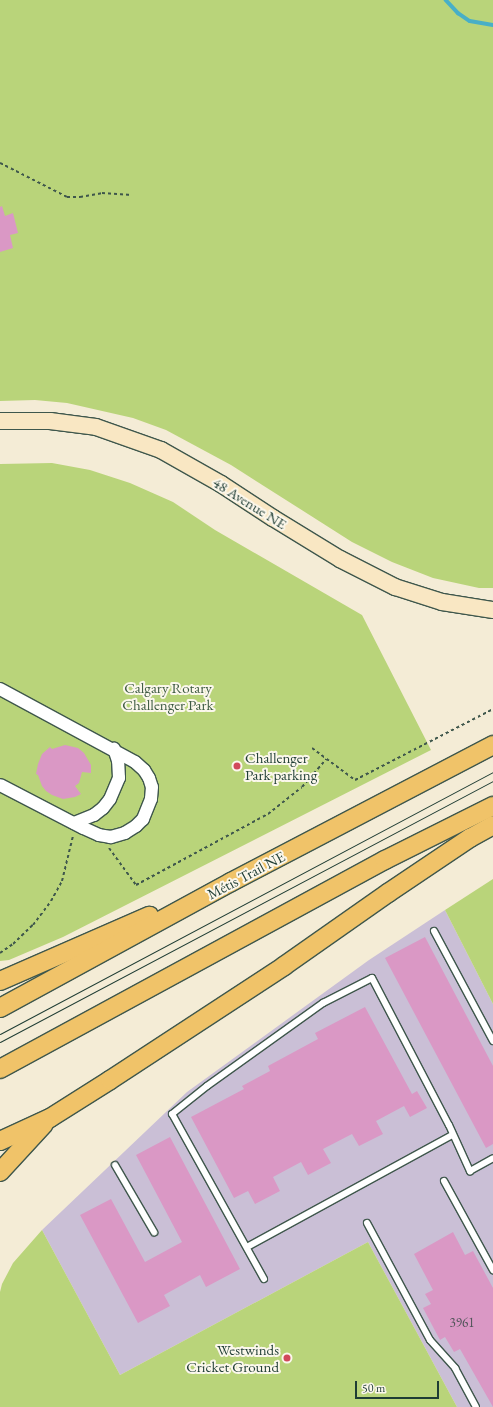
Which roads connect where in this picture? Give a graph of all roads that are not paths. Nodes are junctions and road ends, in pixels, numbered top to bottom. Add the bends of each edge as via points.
1 (0, 421) edge
2 (493, 610) edge
3 (0, 689) edge
4 (493, 744) edge
5 (114, 749) junction
6 (0, 785) edge
7 (493, 806) edge
8 (493, 824) edge
9 (74, 828) junction
10 (231, 882) junction
11 (434, 931) dead end
12 (0, 981) edge
13 (0, 1008) edge
14 (493, 1041) edge
15 (0, 1069) edge
16 (50, 1118) junction
17 (452, 1135) junction
18 (0, 1141) edge
19 (493, 1158) edge
20 (115, 1164) dead end
21 (0, 1172) edge
22 (444, 1181) dead end
23 (367, 1223) dead end
24 (154, 1232) dead end
25 (247, 1247) junction
26 (493, 1270) edge
27 (264, 1279) dead end
28 (476, 1407) edge

1 - 2 street, 48 Avenue NE via 50,421 96,427 161,450 221,484 340,559 395,587 442,602
3 - 5 street
4 - 10 main road, Métis Trail NE
5 - 9 street via 119,774 113,794 103,808
5 - 9 street via 136,762 149,778 152,787 148,810 136,826 111,837
6 - 9 street
7 - 15 main road via 385,860
8 - 16 main road via 284,966
10 - 12 main road
10 - 13 main road, Métis Trail NE
11 - 14 lane
16 - 18 main road
16 - 21 main road
17 - 19 lane via 470,1171
17 - 25 lane
17 - 25 lane via 372,978 323,1004 207,1086 172,1114
20 - 24 lane
22 - 26 lane
23 - 28 lane via 430,1340 455,1368
25 - 27 lane

